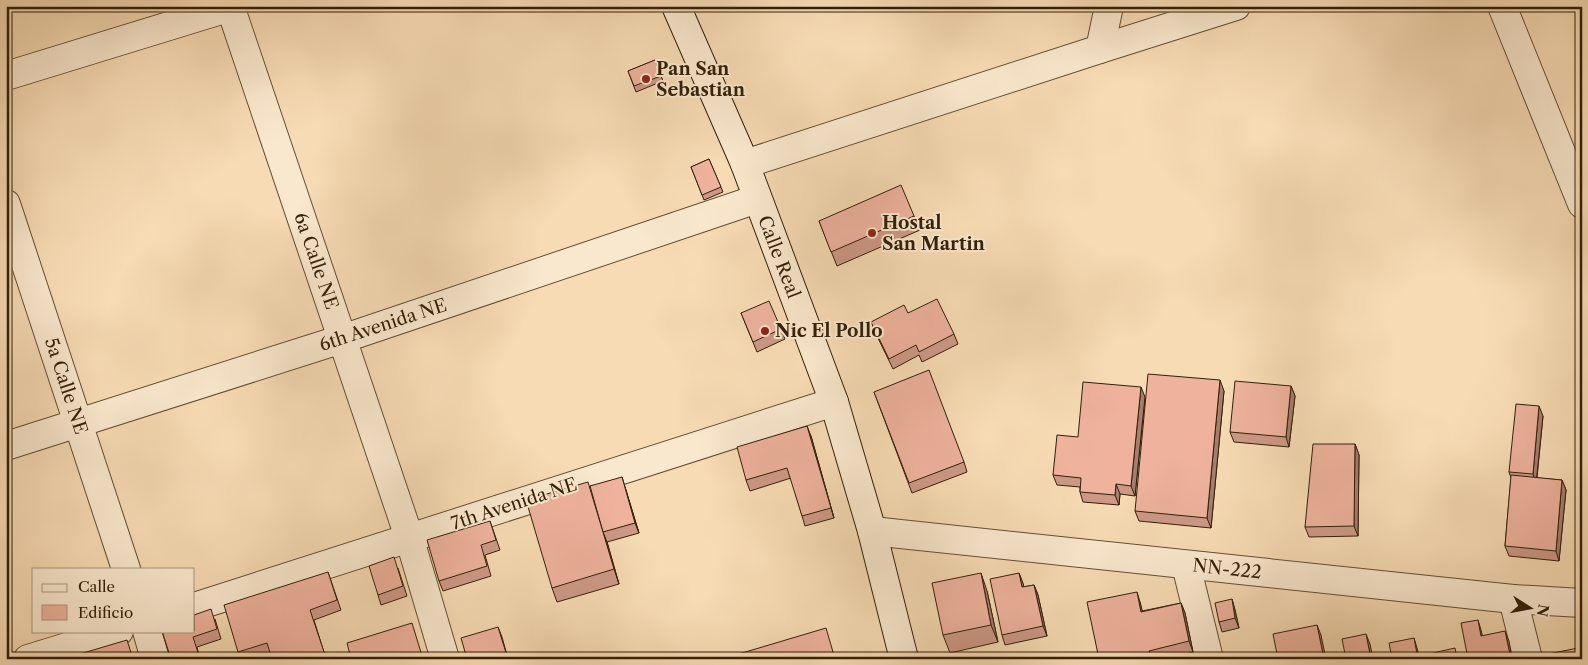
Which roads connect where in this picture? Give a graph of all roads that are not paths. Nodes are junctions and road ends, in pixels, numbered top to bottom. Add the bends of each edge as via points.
1 (676, 6) edge
2 (1109, 6) edge
3 (1236, 6) edge
4 (1502, 6) edge
5 (232, 7) edge
6 (1100, 49) junction
7 (6, 76) edge
8 (744, 164) junction
9 (758, 199) junction
10 (6, 204) edge
11 (1582, 204) edge
12 (342, 339) junction
13 (834, 402) junction
14 (78, 422) junction
15 (6, 446) edge
16 (872, 531) junction
17 (410, 538) junction
18 (1186, 565) junction
19 (126, 568) edge
20 (1513, 599) junction
21 (1582, 603) edge
22 (195, 608) edge
23 (116, 632) edge
24 (146, 632) edge
25 (28, 659) edge
26 (155, 659) edge
27 (445, 659) edge
28 (904, 659) edge
29 (1209, 659) edge
30 (1528, 659) edge

1 - 8 street, Calle Real
2 - 6 street
3 - 6 street
4 - 11 street
5 - 7 street
5 - 12 street, 6a Calle NE
6 - 8 street
8 - 9 street, Calle Real
9 - 12 street, 6th Avenida NE
9 - 13 street, Calle Real
10 - 14 street, 5a Calle NE
12 - 14 street, 6th Avenida NE
12 - 17 street, 6a Calle NE
13 - 16 street, Calle Real
13 - 17 street, 7th Avenida NE
14 - 15 street, 6th Avenida NE
14 - 19 street, 5a Calle NE
16 - 18 street, NN-222
16 - 28 street, Calle Real
17 - 22 street, 7th Avenida NE
17 - 27 street, 6a Calle NE
18 - 20 street, NN-222
18 - 29 street
20 - 21 street, NN-222
20 - 30 street
23 - 25 street
24 - 26 street

